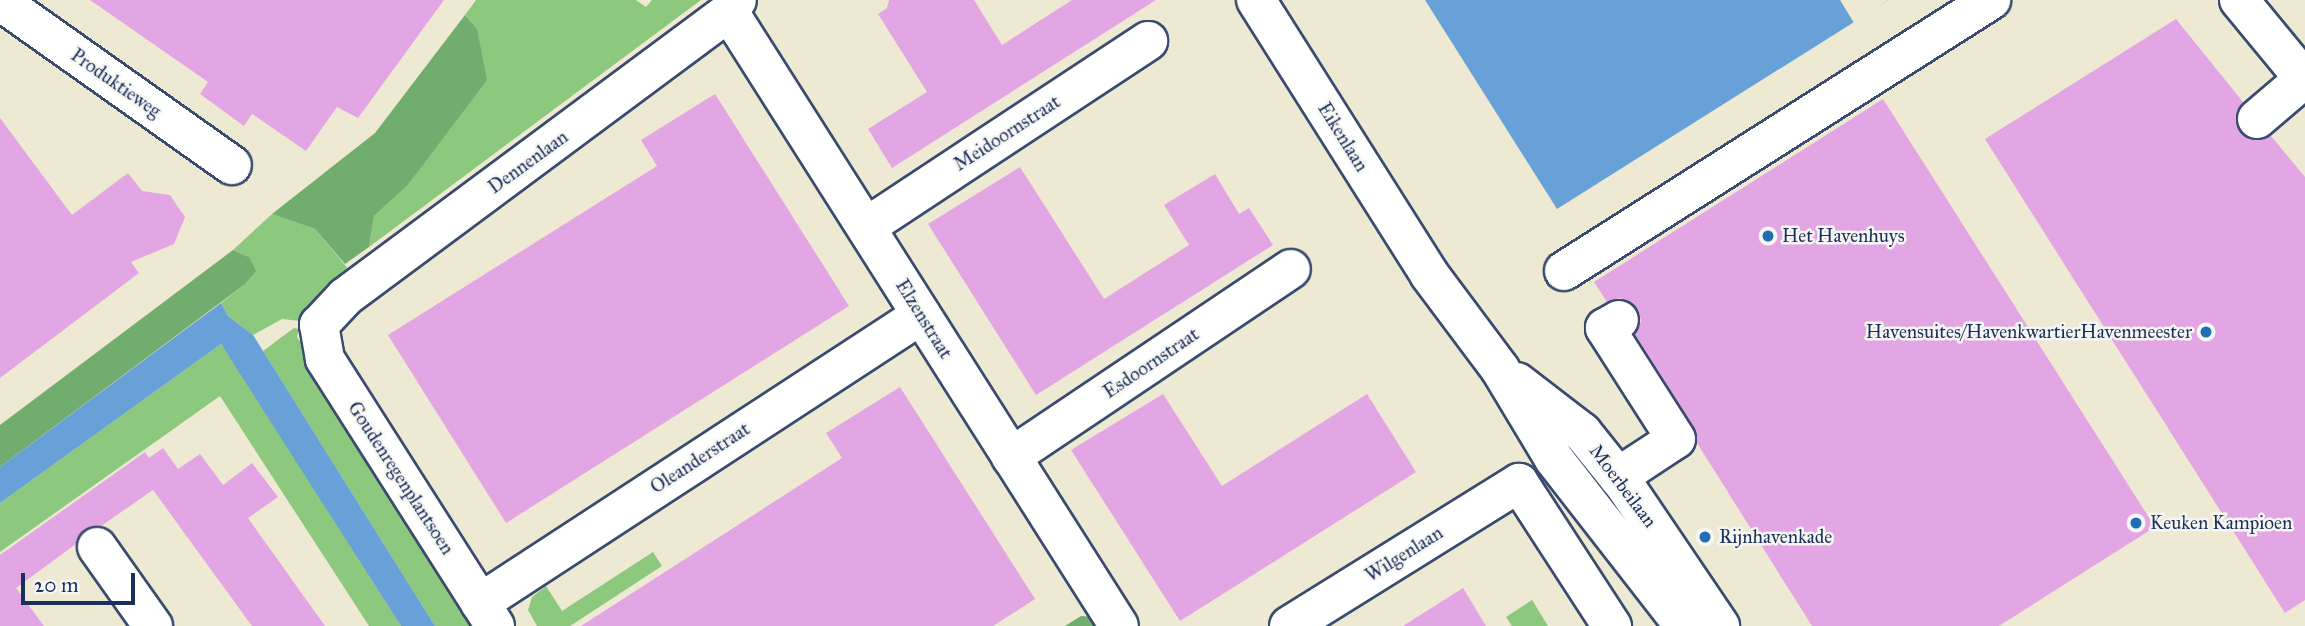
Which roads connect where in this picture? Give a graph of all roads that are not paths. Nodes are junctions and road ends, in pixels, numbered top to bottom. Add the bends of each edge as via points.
1 (1256, 0) edge
2 (1991, 0) edge
3 (2239, 0) edge
4 (0, 1) edge
5 (733, 6) edge
6 (1148, 41) dead end
7 (2305, 80) edge
8 (2257, 119) dead end
9 (232, 165) dead end
10 (866, 227) junction
11 (1292, 268) dead end
12 (1564, 271) dead end
13 (1429, 274) joint
14 (921, 314) junction
15 (1619, 320) dead end
16 (319, 325) joint
17 (1500, 369) junction
18 (1011, 457) junction
19 (1618, 477) junction
20 (97, 547) dead end
21 (488, 614) edge
22 (153, 626) edge
23 (1119, 626) edge
24 (1289, 626) edge
25 (1612, 626) edge
26 (1684, 626) edge
27 (1720, 626) edge

1 - 13 street, Eikenlaan
2 - 12 street
3 - 7 street
4 - 9 street, Produktieweg
5 - 10 street, Elzenstraat
5 - 16 street, Dennenlaan via 345,297
6 - 10 street, Meidoornstraat
7 - 8 street
10 - 14 street, Elzenstraat
11 - 18 street, Esdoornstraat
13 - 17 street, Moerbeilaan
14 - 18 street, Elzenstraat
14 - 21 street, Oleanderstraat
15 - 19 street via 1605,328 1676,439
16 - 21 street, Goudenregenplantsoen via 325,359
17 - 19 street, Moerbeilaan via 1582,432
17 - 26 street, Moerbeilaan via 1554,459
18 - 23 street, Elzenstraat
19 - 27 street, Moerbeilaan
20 - 22 street
24 - 25 street, Wilgenlaan via 1519,483

